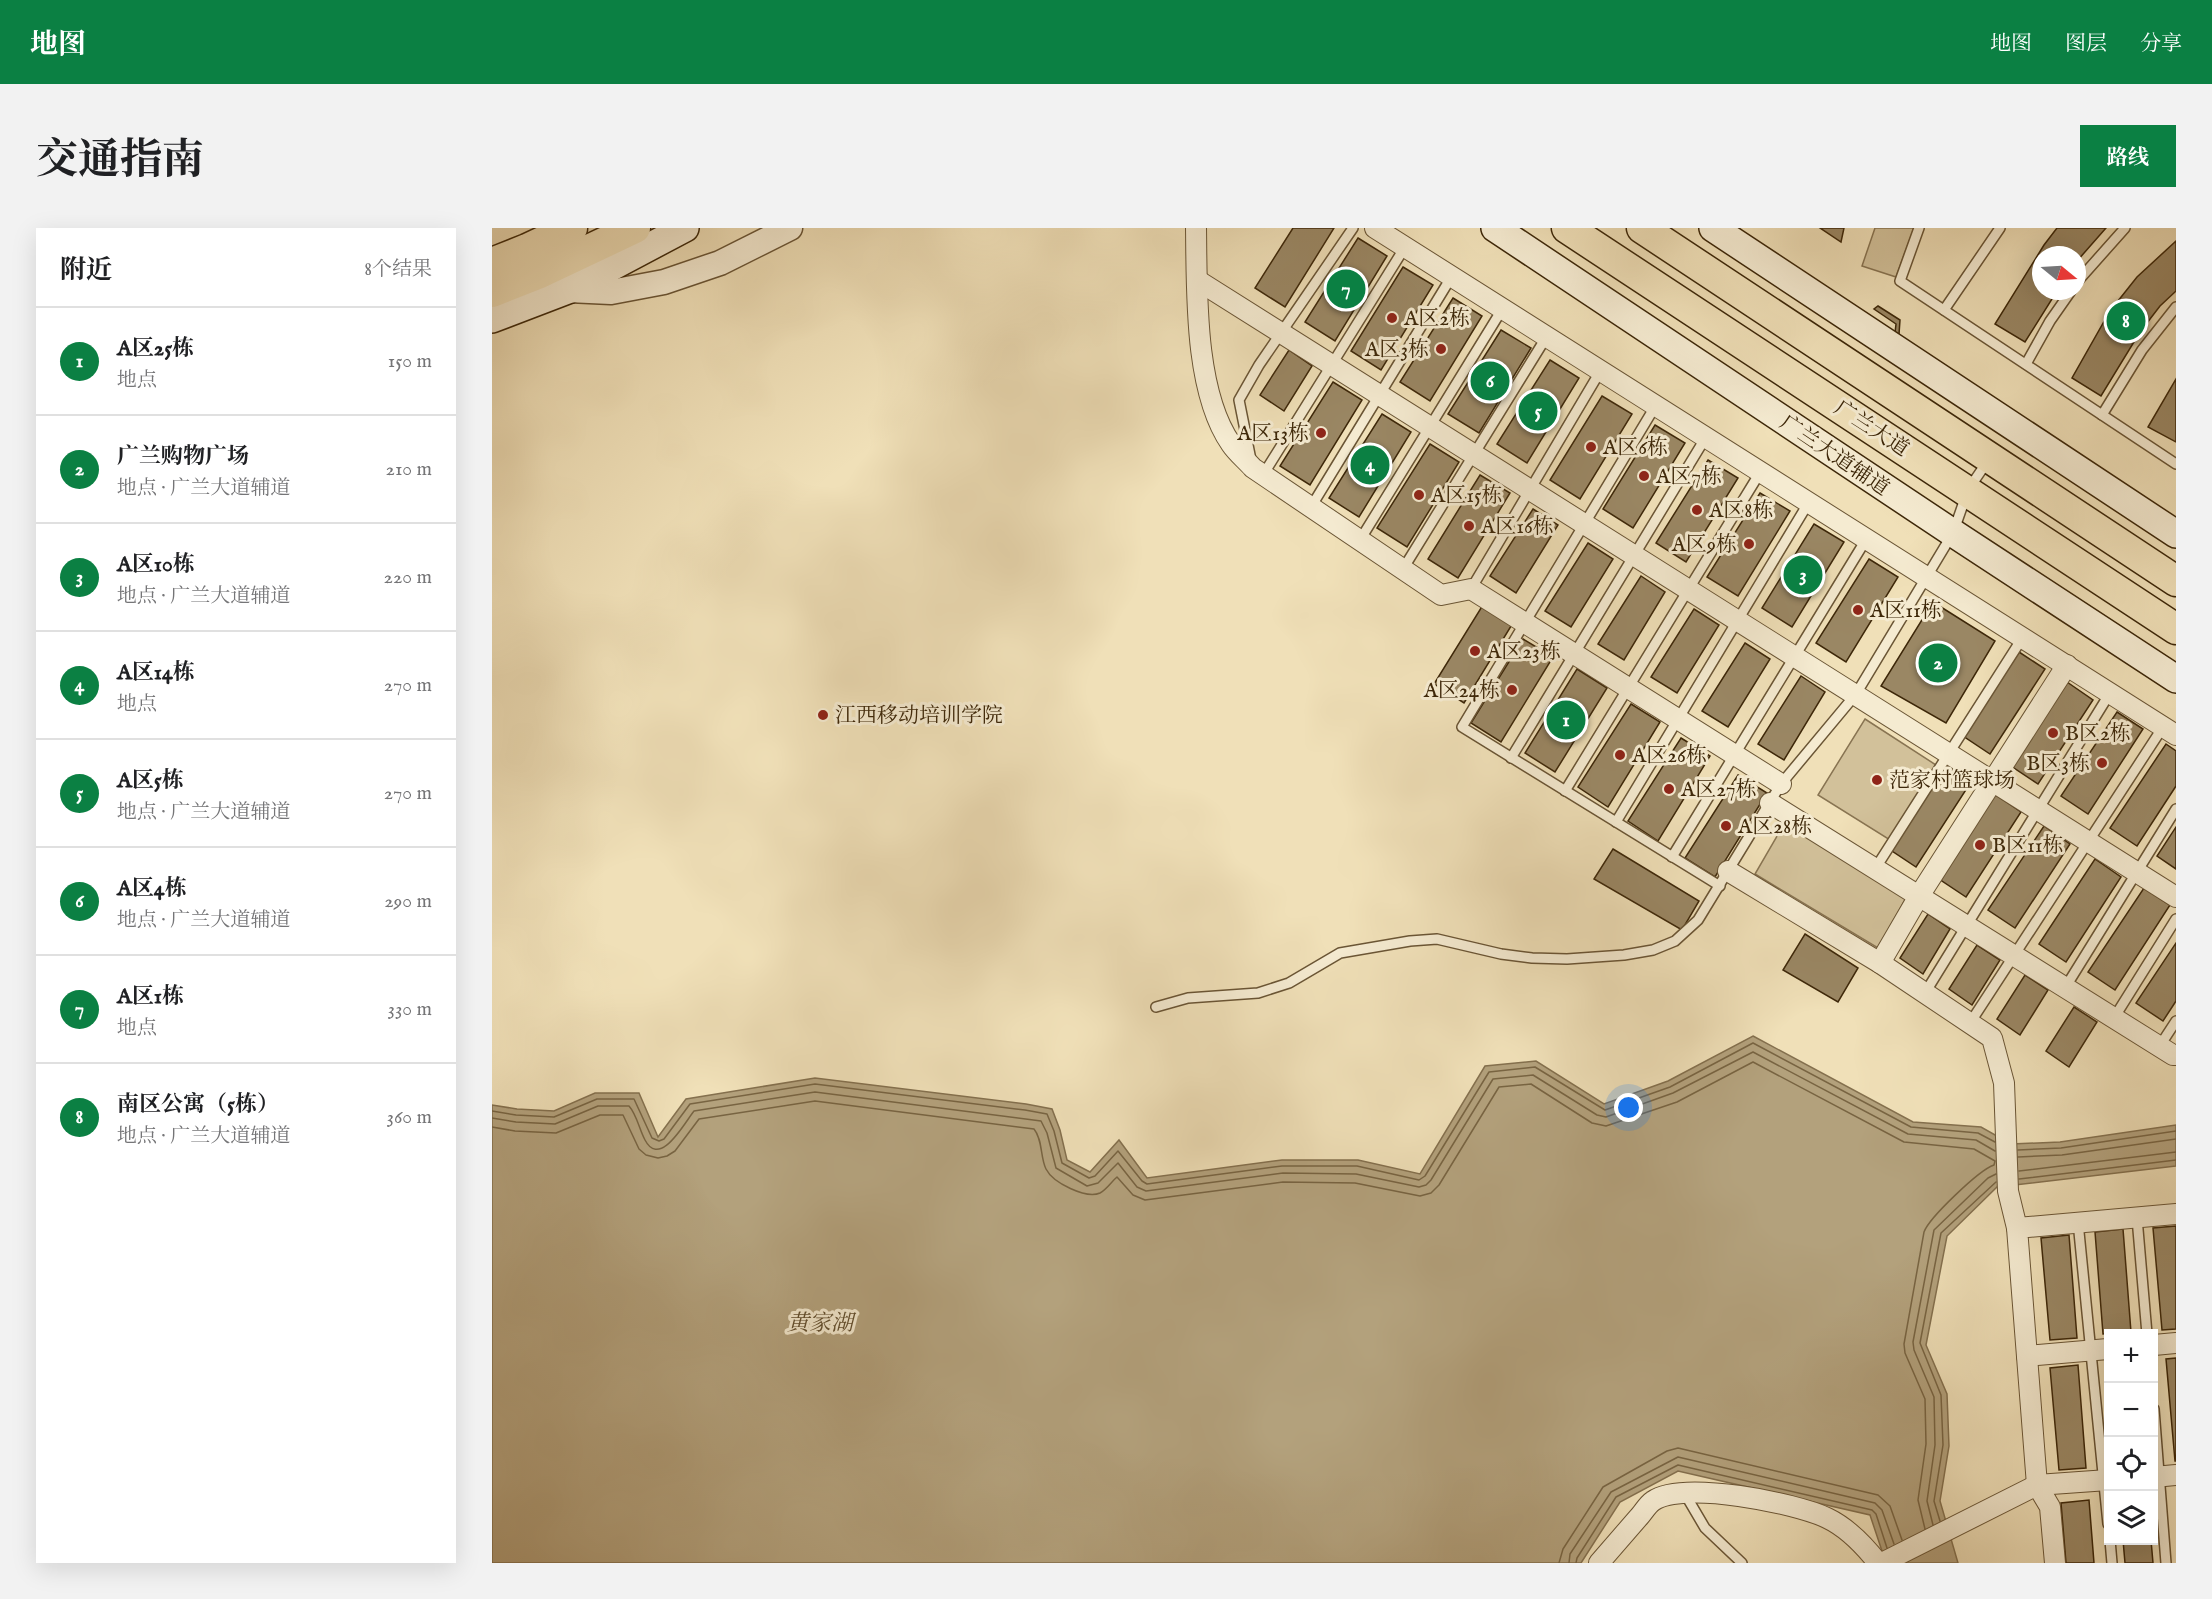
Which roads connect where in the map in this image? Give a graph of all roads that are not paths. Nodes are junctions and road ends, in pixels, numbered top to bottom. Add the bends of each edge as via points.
1 (572, 228) edge
2 (635, 228) edge
3 (686, 228) edge
4 (790, 228) edge
5 (1196, 228) edge
6 (1353, 228) edge
7 (1376, 228) edge
8 (1495, 228) edge
9 (1567, 228) edge
10 (1642, 228) edge
11 (1713, 228) edge
12 (1919, 228) edge
13 (2000, 228) edge
14 (2125, 228) edge
15 (1405, 246) junction
16 (492, 263) edge
17 (2086, 272) edge
18 (1452, 276) junction
19 (1197, 280) junction
20 (568, 290) junction
21 (492, 292) edge
22 (2065, 300) edge
23 (2176, 307) edge
24 (1503, 308) junction
25 (1944, 310) junction
26 (492, 319) edge
27 (1281, 333) junction
28 (1547, 336) junction
29 (2026, 364) junction
30 (1332, 365) junction
31 (1601, 370) junction
32 (1380, 395) junction
33 (1656, 405) junction
34 (2102, 415) junction
35 (1430, 426) junction
36 (1706, 437) junction
37 (1473, 454) junction
38 (1990, 458) junction
39 (2176, 464) edge
40 (1761, 471) junction
41 (1258, 472) junction
42 (1530, 489) junction
43 (1968, 490) junction
44 (1809, 502) junction
45 (1311, 507) junction
46 (1585, 524) junction
47 (1953, 533) junction
48 (2176, 534) edge
49 (1867, 538) junction
50 (1360, 540) junction
51 (1634, 555) junction
52 (1403, 570) junction
53 (1927, 576) junction
54 (2176, 581) edge
55 (1471, 589) junction
56 (1689, 589) junction
57 (1738, 620) junction
58 (1525, 623) junction
59 (2176, 629) edge
60 (2023, 637) junction
61 (1574, 654) junction
62 (1795, 656) junction
63 (2067, 665) junction
64 (2176, 679) edge
65 (1628, 688) junction
66 (2110, 693) junction
67 (1856, 694) junction
68 (1678, 719) junction
69 (2170, 731) edge
70 (1949, 753) junction
71 (1734, 755) junction
72 (1511, 758) junction
73 (1993, 781) junction
74 (1782, 784) junction
75 (1565, 791) junction
76 (1770, 803) junction
77 (2176, 808) edge
78 (2039, 810) junction
79 (1616, 822) junction
80 (2089, 842) junction
81 (1672, 856) junction
82 (1875, 869) junction
83 (2138, 872) junction
84 (1724, 879) junction
85 (1919, 896) junction
86 (2176, 897) edge
87 (2176, 919) edge
88 (1967, 926) junction
89 (2015, 956) junction
90 (1880, 963) junction
91 (2066, 988) junction
92 (1925, 993) junction
93 (1156, 1006) dead end
94 (2114, 1018) junction
95 (2176, 1021) edge
96 (1970, 1023) junction
97 (2168, 1051) edge
98 (2176, 1214) edge
99 (2137, 1218) junction
100 (2078, 1222) junction
101 (2017, 1228) junction
102 (2147, 1329) edge
103 (2176, 1343) edge
104 (2158, 1345) edge
105 (2100, 1350) edge
106 (2027, 1356) junction
107 (2104, 1437) edge
108 (2158, 1437) edge
109 (2163, 1476) edge
110 (2104, 1480) edge
111 (2037, 1485) junction
112 (1685, 1494) junction
113 (2110, 1545) edge
114 (1599, 1563) edge
115 (1742, 1563) edge
116 (1880, 1563) edge
117 (2055, 1563) edge
118 (2112, 1563) edge
119 (2166, 1563) edge

1 - 16 main road
2 - 21 main road
3 - 20 main road
4 - 20 street via 720,262 664,282 611,292
5 - 19 street
6 - 27 lane
7 - 15 street
8 - 47 main road, 广兰大道辅道
9 - 43 main road, 广兰大道
10 - 38 main road, 广兰大道
11 - 48 main road
12 - 25 lane via 1900,280
13 - 25 lane
14 - 17 lane
15 - 18 street
15 - 30 lane
18 - 24 street
18 - 32 lane
19 - 27 street
19 - 41 street via 1197,310 1210,400 1231,444
20 - 26 main road
22 - 29 lane
23 - 34 lane via 2142,350
24 - 28 street
24 - 35 lane
25 - 29 lane
27 - 30 street
27 - 41 lane via 1239,400
28 - 31 street
28 - 37 lane
29 - 34 lane
30 - 32 street
30 - 41 lane
31 - 33 street
31 - 42 lane
32 - 35 street
32 - 45 lane
33 - 36 street
33 - 46 lane
34 - 39 lane
35 - 37 street
35 - 50 lane
36 - 40 street
36 - 51 lane
37 - 42 street
37 - 52 lane
38 - 43 lane
38 - 54 main road, 广兰大道
40 - 44 street
40 - 56 lane
41 - 45 street
42 - 46 street
42 - 55 lane
43 - 47 lane
43 - 59 main road, 广兰大道
44 - 49 street
44 - 57 lane
45 - 50 street
46 - 51 street
46 - 58 lane
47 - 53 lane
47 - 64 main road, 广兰大道辅道
49 - 53 street
49 - 62 lane
50 - 52 street
51 - 56 street
51 - 61 lane
52 - 55 street via 1441,595
53 - 60 street
53 - 67 lane
55 - 58 street
56 - 57 street
56 - 65 lane
57 - 62 street
57 - 68 lane
58 - 61 street
58 - 72 lane via 1462,727
60 - 63 street
60 - 70 lane
61 - 65 street
61 - 72 lane
62 - 67 street
62 - 71 lane
63 - 66 street
63 - 73 street
65 - 68 street
65 - 75 lane
66 - 69 street
66 - 78 lane
67 - 70 street
67 - 74 lane
68 - 71 street
68 - 79 lane
69 - 80 lane
70 - 73 street
70 - 82 lane
71 - 74 street
71 - 81 lane
72 - 75 lane
73 - 78 street
73 - 85 street
74 - 76 lane
75 - 79 lane
76 - 82 street
76 - 84 lane
77 - 83 lane
78 - 80 street
78 - 88 lane
79 - 81 lane
80 - 83 street
80 - 89 lane
81 - 84 lane
82 - 85 street
83 - 86 street
83 - 91 lane
84 - 90 street
84 - 93 lane via 1698,920 1675,941 1653,951 1567,959 1532,958 1437,939 1410,941 1340,953 1289,983 1258,993 1188,998
85 - 88 street
85 - 90 street
87 - 94 lane
88 - 89 street
88 - 92 lane
89 - 91 street
89 - 96 lane
90 - 92 street
91 - 94 street
92 - 96 street
94 - 97 street
95 - 97 lane
96 - 101 street via 1992,1038 2004,1083 2008,1191
98 - 99 street
99 - 100 street
99 - 102 lane
100 - 101 street
100 - 105 lane
101 - 106 street
103 - 104 street
105 - 106 street
105 - 107 lane
106 - 111 street
108 - 109 lane
109 - 119 lane
110 - 111 street
111 - 116 street
111 - 117 street via 2050,1507
112 - 114 street via 1653,1500
112 - 115 lane via 1705,1528
112 - 116 street via 1713,1494 1803,1508 1830,1519 1860,1541
113 - 118 lane

